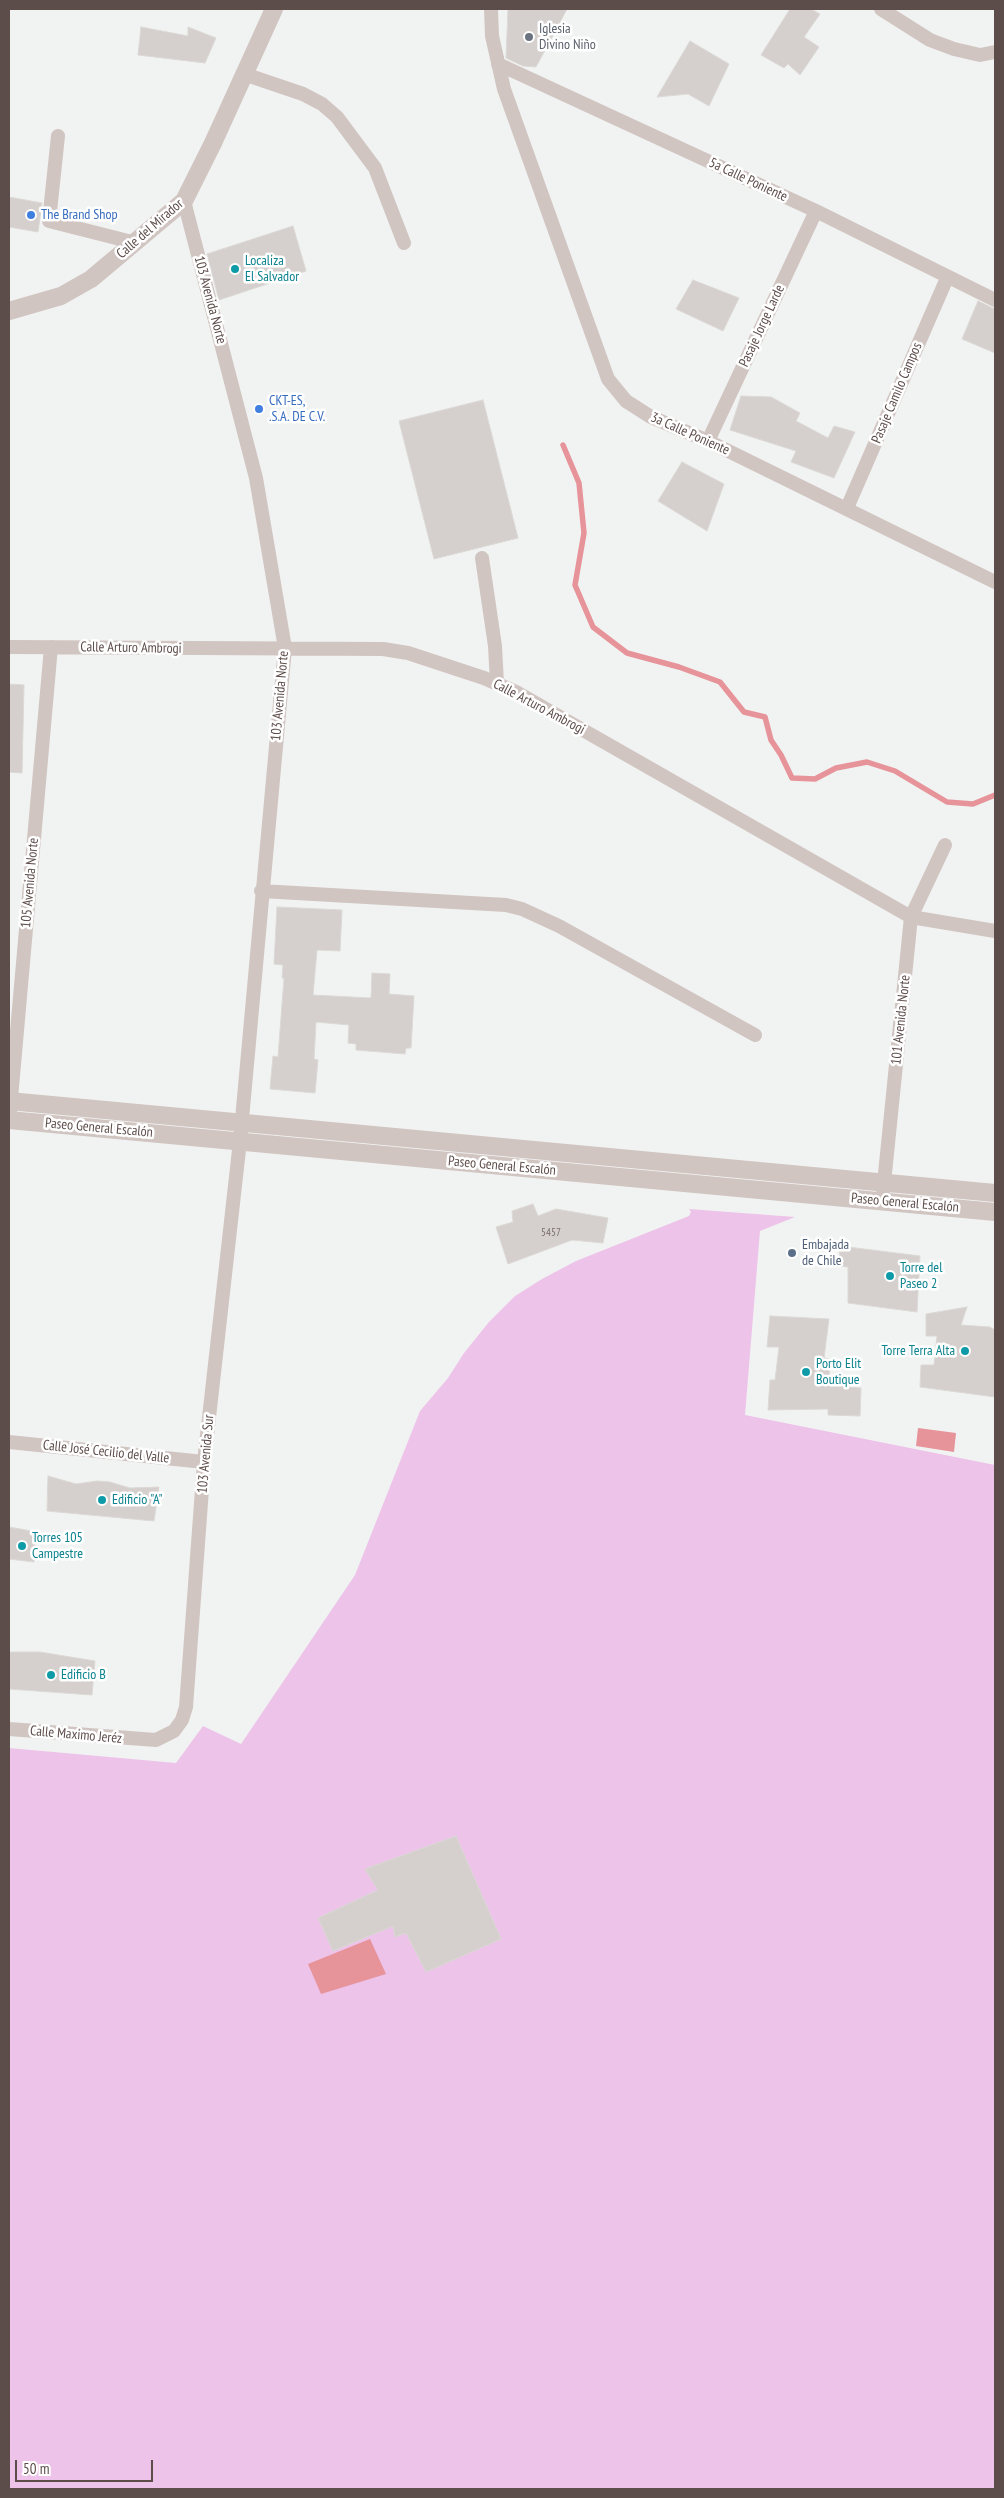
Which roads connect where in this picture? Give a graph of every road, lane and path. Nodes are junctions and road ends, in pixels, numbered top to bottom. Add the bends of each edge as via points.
1 (274, 9) edge
2 (491, 9) edge
3 (881, 9) edge
4 (995, 52) edge
5 (498, 64) junction
6 (244, 74) junction
7 (58, 136) dead end
8 (184, 201) junction
9 (816, 211) junction
10 (136, 243) junction
11 (404, 243) dead end
12 (947, 278) junction
13 (995, 300) edge
14 (9, 311) edge
15 (708, 441) junction
16 (847, 508) junction
17 (482, 558) dead end
18 (995, 582) edge
19 (9, 647) edge
20 (51, 647) junction
21 (285, 648) junction
22 (497, 684) junction
23 (945, 845) dead end
24 (262, 891) junction
25 (911, 917) junction
26 (995, 931) edge
27 (755, 1035) dead end
28 (9, 1101) edge
29 (9, 1120) edge
30 (242, 1123) junction
31 (240, 1141) junction
32 (884, 1182) junction
33 (995, 1193) edge
34 (882, 1201) junction
35 (995, 1212) edge
36 (9, 1442) edge
37 (204, 1462) junction
38 (9, 1730) edge
39 (143, 1740) joint

1 - 6 street, Calle del Mirador
2 - 5 street, 3a Calle Poniente
3 - 4 street via 930,40 980,55
5 - 9 street, 5a Calle Poniente
5 - 15 street, 3a Calle Poniente via 504,89 608,379 626,401 651,417
6 - 8 street, Calle del Mirador
6 - 11 street via 303,94 337,117 375,168
7 - 10 street via 49,221
8 - 10 street, Calle del Mirador
8 - 21 street, 103 Avenida Norte via 256,478
9 - 12 street, 5a Calle Poniente
9 - 15 street, Pasaje Jorge Larde
10 - 14 street, Calle del Mirador via 91,279 62,296
12 - 13 street, 5a Calle Poniente
12 - 16 street, Pasaje Camilo Campos
15 - 16 street, 3a Calle Poniente
16 - 18 street, 3a Calle Poniente
17 - 22 street via 495,646
19 - 20 street, Calle Arturo Ambrogi
20 - 21 street, Calle Arturo Ambrogi
20 - 28 street, 105 Avenida Norte
21 - 22 street, Calle Arturo Ambrogi via 383,649 408,653
21 - 24 street, 103 Avenida Norte
22 - 25 street, Calle Arturo Ambrogi
23 - 25 street, 101 Avenida Norte
24 - 27 street via 506,905 522,909 559,926
24 - 30 street, 103 Avenida Norte
25 - 26 street, Calle Arturo Ambrogi
25 - 32 street, 101 Avenida Norte
28 - 29 street, 105 Avenida Norte
28 - 30 street, Paseo General Escalón
29 - 31 street, Paseo General Escalón
30 - 31 street, 103 Avenida Norte
30 - 32 street, Paseo General Escalón
31 - 34 street, Paseo General Escalón
31 - 37 street, 103 Avenida Sur
32 - 33 street, Paseo General Escalón
32 - 34 street, 101 Avenida Norte
34 - 35 street, Paseo General Escalón
36 - 37 street, Calle José Cecilio del Valle
37 - 39 street, 103 Avenida Sur via 186,1707 182,1720 170,1734 156,1740
38 - 39 street, Calle Maximo Jeréz

